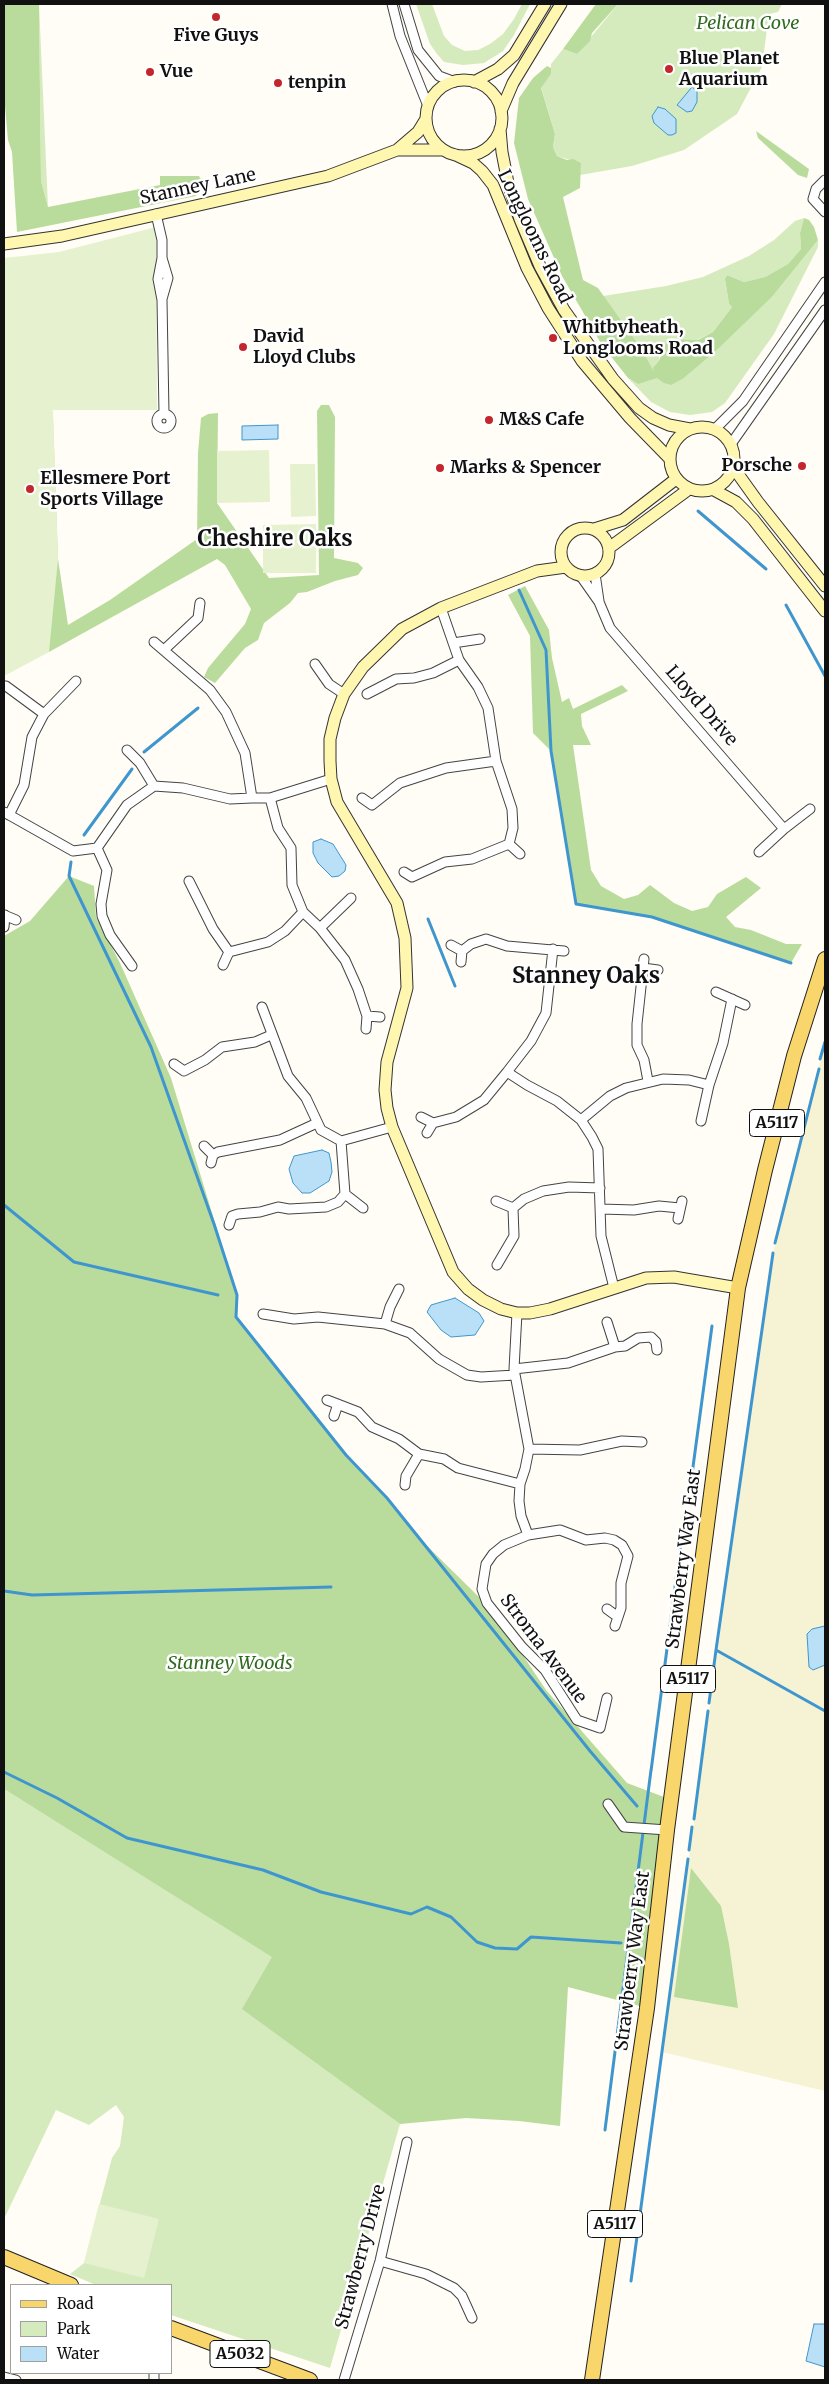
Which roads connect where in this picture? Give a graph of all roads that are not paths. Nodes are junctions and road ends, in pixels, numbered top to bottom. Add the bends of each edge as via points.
1 (392, 4) edge
2 (404, 4) edge
3 (545, 4) edge
4 (561, 4) edge
5 (455, 82) junction
6 (474, 82) junction
7 (428, 106) junction
8 (501, 111) junction
9 (426, 119) junction
10 (500, 129) junction
11 (397, 150) junction
12 (443, 150) junction
13 (456, 155) junction
14 (825, 180) edge
15 (825, 212) edge
16 (156, 214) junction
17 (4, 244) edge
18 (825, 282) edge
19 (825, 310) edge
20 (164, 414) dead end
21 (690, 429) junction
22 (715, 429) junction
23 (731, 444) junction
24 (669, 458) junction
25 (734, 467) junction
26 (676, 479) junction
27 (690, 489) junction
28 (714, 490) junction
29 (594, 529) junction
30 (609, 548) junction
31 (561, 555) junction
32 (566, 567) junction
33 (537, 571) junction
34 (595, 574) junction
35 (580, 575) junction
36 (825, 586) edge
37 (599, 602) junction
38 (200, 603) dead end
39 (441, 608) junction
40 (825, 611) edge
41 (480, 639) dead end
42 (154, 642) dead end
43 (453, 643) junction
44 (165, 650) junction
45 (459, 660) junction
46 (315, 664) dead end
47 (76, 681) dead end
48 (6, 686) dead end
49 (344, 694) junction
50 (367, 694) dead end
51 (44, 714) junction
52 (127, 750) dead end
53 (496, 761) junction
54 (331, 779) junction
55 (154, 786) junction
56 (252, 798) junction
57 (270, 798) junction
58 (362, 798) dead end
59 (372, 805) junction
60 (810, 809) dead end
61 (6, 813) edge
62 (373, 815) dead end
63 (784, 829) junction
64 (509, 844) junction
65 (98, 848) junction
66 (759, 852) dead end
67 (520, 854) dead end
68 (189, 881) dead end
69 (412, 887) dead end
70 (351, 898) dead end
71 (303, 912) junction
72 (4, 915) edge
73 (16, 920) dead end
74 (4, 927) edge
75 (320, 928) junction
76 (451, 945) dead end
77 (553, 949) junction
78 (564, 950) dead end
79 (462, 951) junction
80 (229, 952) junction
81 (825, 959) edge
82 (462, 962) dead end
83 (224, 965) dead end
84 (132, 966) dead end
85 (658, 970) dead end
86 (716, 992) dead end
87 (732, 1000) junction
88 (745, 1005) dead end
89 (262, 1007) dead end
90 (367, 1016) junction
91 (380, 1017) dead end
92 (366, 1029) dead end
93 (271, 1035) junction
94 (174, 1064) dead end
95 (508, 1072) junction
96 (648, 1081) junction
97 (709, 1085) junction
98 (421, 1117) dead end
99 (581, 1120) junction
100 (701, 1121) dead end
101 (317, 1123) junction
102 (433, 1123) junction
103 (392, 1127) junction
104 (428, 1133) dead end
105 (341, 1141) junction
106 (204, 1146) dead end
107 (600, 1188) junction
108 (345, 1194) junction
109 (496, 1200) dead end
110 (363, 1208) dead end
111 (513, 1208) junction
112 (601, 1209) junction
113 (229, 1216) dead end
114 (678, 1219) dead end
115 (497, 1265) dead end
116 (614, 1288) junction
117 (738, 1288) junction
118 (399, 1290) dead end
119 (517, 1313) junction
120 (263, 1314) dead end
121 (607, 1322) dead end
122 (385, 1324) junction
123 (615, 1348) junction
124 (657, 1350) dead end
125 (514, 1372) junction
126 (327, 1400) dead end
127 (338, 1404) junction
128 (334, 1416) dead end
129 (642, 1442) dead end
130 (529, 1449) junction
131 (419, 1454) junction
132 (520, 1484) junction
133 (404, 1485) dead end
134 (528, 1535) junction
135 (607, 1609) dead end
136 (618, 1616) junction
137 (615, 1626) dead end
138 (607, 1698) dead end
139 (608, 1804) dead end
140 (667, 1830) junction
141 (407, 2142) dead end
142 (4, 2257) edge
143 (380, 2261) junction
144 (70, 2284) edge
145 (472, 2318) dead end
146 (172, 2328) edge
147 (4, 2378) edge
148 (16, 2380) edge
149 (310, 2380) edge
150 (344, 2380) edge
151 (592, 2380) edge

1 - 7 street via 400,36
2 - 5 street via 418,50 440,76
3 - 6 street via 514,55 498,69
4 - 8 street via 513,82
5 - 6 street
5 - 7 street via 436,93
6 - 8 street via 492,92
7 - 9 street
8 - 10 street
9 - 11 street, Stanney Lane via 418,132
9 - 12 street via 434,142
10 - 13 street via 484,151
10 - 21 street, Longlooms Road via 508,183 520,219 564,310 613,379 639,408 669,425
11 - 12 street, Stanney Lane
11 - 16 street, Stanney Lane via 328,176
12 - 13 street
13 - 24 street, Longlooms Road via 482,170 493,185 527,268 548,308 582,360 630,418
14 - 15 street via 816,189 813,199
16 - 17 street, Stanney Lane via 45,240
16 - 20 street via 168,278 162,300
18 - 22 street via 744,401
19 - 23 street
21 - 22 street via 701,426
21 - 24 street via 674,443
22 - 23 street
23 - 25 street
24 - 26 street
25 - 28 street via 729,478
25 - 36 street
26 - 27 street
26 - 29 street via 623,520
27 - 28 street
27 - 30 street
28 - 40 street via 736,502 753,519
29 - 30 street
29 - 31 street via 583,528 569,534 564,540
30 - 34 street via 606,563
31 - 32 street
31 - 33 street
32 - 33 street
32 - 35 street
33 - 39 street
34 - 35 street
34 - 37 street, Lloyd Drive
35 - 37 street, Lloyd Drive
37 - 63 street, Lloyd Drive via 610,628
38 - 44 street via 205,613 175,637
39 - 43 street
39 - 49 street via 423,616 384,645
41 - 43 street
42 - 44 street
43 - 45 street
44 - 56 street via 210,690 226,712 245,753
45 - 50 street via 433,674 396,679
45 - 53 street via 488,708
46 - 49 street via 329,684
47 - 51 street
48 - 51 street
49 - 54 street via 330,740
51 - 61 street via 32,737 24,785
52 - 55 street via 140,763
53 - 59 street via 446,768 400,783
53 - 64 street via 512,809 513,828
54 - 57 street
54 - 103 street via 337,802 397,903 405,938 407,988 386,1072 387,1108
55 - 56 street via 183,788 230,799
55 - 65 street via 127,805
56 - 57 street
57 - 71 street via 278,828 291,848 292,885
58 - 59 street
59 - 62 street
60 - 63 street
61 - 65 street via 73,851
63 - 66 street
64 - 67 street
64 - 69 street via 472,859 445,862 408,874
65 - 84 street via 107,870 102,916
68 - 80 street via 213,929
70 - 75 street
71 - 75 street
71 - 80 street via 285,931 268,942
72 - 73 street
72 - 74 street
75 - 90 street via 345,960
76 - 79 street
77 - 78 street
77 - 79 street via 507,946 486,939
77 - 95 street via 546,1013 531,1041
79 - 82 street
80 - 83 street
81 - 117 main road, Strawberry Way East / A5117 via 794,1056
85 - 96 street via 643,963 637,1024 638,1045
86 - 87 street
87 - 88 street
87 - 97 street via 723,1043
89 - 93 street
90 - 91 street
90 - 92 street
93 - 94 street via 255,1042 222,1047 183,1075
93 - 101 street via 288,1076 306,1098
95 - 99 street
95 - 102 street via 476,1106 456,1117
96 - 97 street via 689,1080
96 - 99 street via 610,1096
97 - 100 street
98 - 102 street
99 - 107 street via 598,1149
101 - 105 street via 328,1136
101 - 106 street via 280,1140 230,1148 212,1159
102 - 104 street
103 - 105 street
103 - 119 street via 453,1272 482,1300
105 - 108 street
107 - 111 street via 569,1187 544,1191 524,1199
107 - 112 street
108 - 110 street
108 - 113 street via 338,1202 326,1207 272,1207
109 - 111 street
111 - 115 street via 514,1236
112 - 114 street via 634,1210 681,1204
112 - 116 street via 601,1236
116 - 117 street via 646,1278 674,1278
116 - 119 street via 550,1309
117 - 140 main road, Strawberry Way East / A5117
118 - 122 street
119 - 125 street
120 - 122 street
121 - 123 street
122 - 125 street via 410,1333 439,1359 467,1374 481,1377
123 - 124 street via 655,1334
123 - 125 street via 568,1363
125 - 130 street
126 - 127 street
127 - 128 street
127 - 131 street via 358,1412 367,1424 399,1439
129 - 130 street via 622,1441 580,1450
130 - 132 street
131 - 132 street
131 - 133 street
132 - 134 street via 521,1516
134 - 136 street via 560,1530 586,1540 605,1538 622,1545 628,1556
134 - 138 street, Stroma Avenue via 504,1546 486,1564 482,1589 487,1602 522,1647 545,1670 577,1720 600,1728
135 - 136 street
136 - 137 street
139 - 140 street via 624,1827
140 - 151 main road, Strawberry Way East / A5117 via 647,2008
141 - 143 street, Strawberry Drive
142 - 144 main road
143 - 145 street via 426,2274 454,2288 462,2296
143 - 150 street, Strawberry Drive
146 - 149 main road, A5032
147 - 148 street

